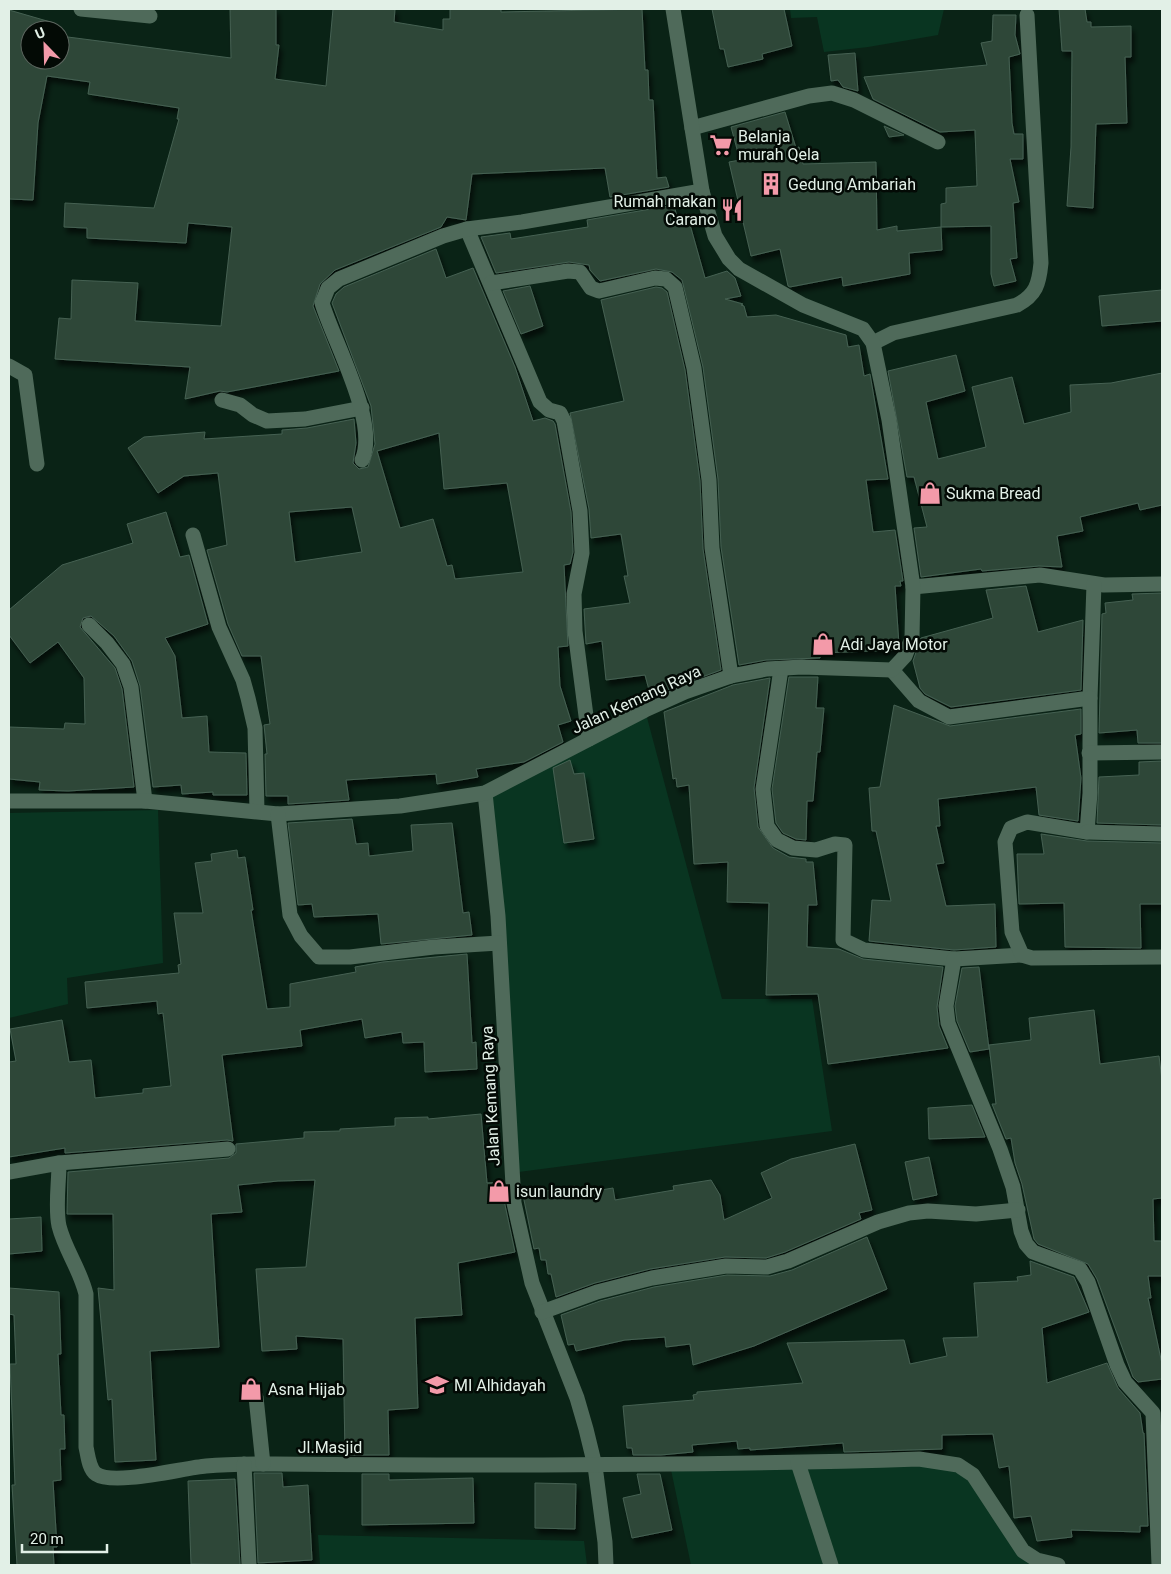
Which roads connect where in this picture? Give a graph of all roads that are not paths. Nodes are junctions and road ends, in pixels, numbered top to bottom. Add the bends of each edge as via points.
1 (81, 9) edge
2 (673, 9) edge
3 (1027, 15) dead end
4 (150, 16) dead end
5 (692, 128) junction
6 (938, 142) dead end
7 (702, 191) junction
8 (468, 229) junction
9 (491, 283) junction
10 (873, 343) junction
11 (9, 366) edge
12 (222, 400) dead end
13 (362, 408) junction
14 (362, 460) dead end
15 (37, 464) dead end
16 (193, 535) dead end
17 (1094, 584) junction
18 (1162, 584) edge
19 (913, 587) junction
20 (89, 625) dead end
21 (781, 669) junction
22 (892, 670) junction
23 (731, 676) junction
24 (1090, 698) junction
25 (589, 739) junction
26 (1162, 752) edge
27 (1089, 753) junction
28 (486, 793) junction
29 (9, 801) edge
30 (145, 801) junction
31 (257, 811) junction
32 (278, 814) junction
33 (1087, 832) junction
34 (1162, 834) edge
35 (499, 943) junction
36 (1022, 955) junction
37 (1162, 957) edge
38 (954, 959) junction
39 (228, 1149) dead end
40 (59, 1163) junction
41 (9, 1172) edge
42 (1018, 1210) junction
43 (542, 1312) junction
44 (256, 1397) dead end
45 (798, 1463) junction
46 (244, 1464) junction
47 (264, 1464) junction
48 (595, 1466) junction
49 (249, 1565) edge
50 (606, 1565) edge
51 (831, 1565) edge
52 (1058, 1565) edge
53 (1159, 1565) edge

1 - 4 street
2 - 5 street
3 - 10 street via 1040,264 1039,282 1034,293 1017,305 893,333
5 - 6 street via 809,96 832,93 854,100
5 - 7 street
7 - 8 street
7 - 10 street via 715,236 739,269 803,305 862,329
8 - 9 street
8 - 13 street via 346,276 328,288 322,303 324,311
9 - 23 street via 568,271 580,272 591,288 599,290 655,278 666,278 675,286 694,368 709,480 712,548
9 - 25 street via 540,402 550,410 560,412 564,421 580,511 582,553 574,594 575,631
10 - 19 street via 889,420
11 - 15 street via 25,375
12 - 13 street via 240,405 267,421 305,419
13 - 14 street via 366,437 366,453
16 - 31 street via 219,627 243,680 255,728
17 - 18 street
17 - 19 street via 1040,575
17 - 24 street
19 - 22 street via 912,638 906,656
20 - 30 street via 122,664 131,687
21 - 22 street, Jalan Kemang Raya
21 - 23 street, Jalan Kemang Raya
21 - 38 street via 763,789 767,826 777,840 792,848 816,850 835,844 845,845 843,940 864,950
22 - 24 street via 919,701 949,717
23 - 25 street, Jalan Kemang Raya via 685,692
24 - 27 street
25 - 28 street, Jalan Kemang Raya
26 - 27 street
27 - 33 street
28 - 32 street via 392,807
28 - 35 street, Jalan Kemang Raya
29 - 30 street
30 - 31 street
31 - 32 street
32 - 35 street via 290,915 301,936 319,957
33 - 34 street
33 - 36 street via 1027,822 1011,828 1007,835 1012,932
35 - 43 street, Jalan Kemang Raya via 514,1202
36 - 37 street via 1032,958
36 - 38 street
38 - 42 street via 946,1006 948,1023 989,1119
39 - 40 street
40 - 41 street
40 - 46 street, Jl.Masjid via 58,1224 82,1276 86,1294 86,1447 95,1474 125,1478 180,1469
42 - 43 street via 976,1214 909,1213 878,1222 767,1268 726,1266 652,1278 597,1292
42 - 53 street via 1024,1238 1034,1252 1080,1269 1088,1282 1125,1382 1153,1413
43 - 48 street, Jalan Kemang Raya via 577,1398
44 - 47 street
45 - 48 street, Jl.Masjid
45 - 51 street
45 - 52 street, Jl.Masjid via 919,1459 958,1465 983,1486 1023,1551 1036,1560
46 - 47 street, Jl.Masjid
46 - 49 street
47 - 48 street, Jl.Masjid
48 - 50 street, Jalan Kemang Raya

